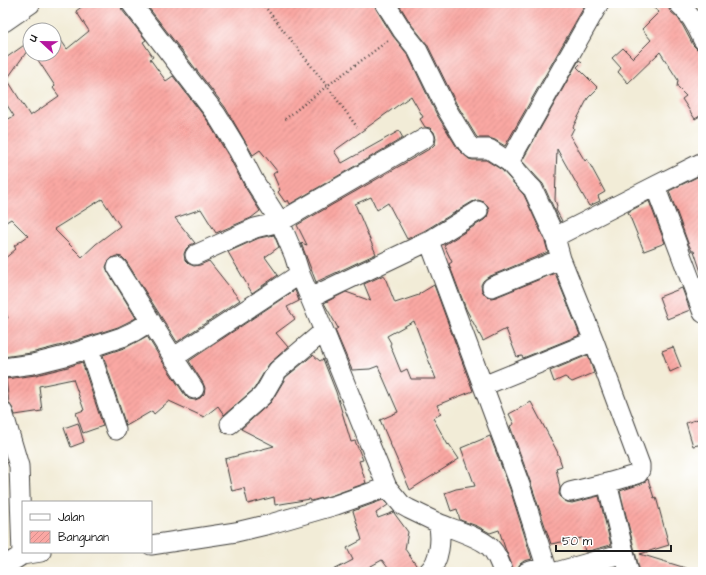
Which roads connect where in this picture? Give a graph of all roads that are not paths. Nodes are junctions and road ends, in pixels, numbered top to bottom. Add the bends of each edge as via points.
1 (29, 3) edge
2 (132, 3) edge
3 (385, 3) edge
4 (599, 3) edge
5 (685, 5) edge
6 (3, 21) edge
7 (703, 40) edge
8 (425, 138) dead end
9 (508, 162) junction
10 (703, 162) edge
11 (655, 186) junction
12 (478, 211) dead end
13 (280, 222) junction
14 (555, 237) junction
15 (429, 241) junction
16 (195, 255) dead end
17 (561, 259) junction
18 (117, 267) dead end
19 (300, 274) junction
20 (492, 287) dead end
21 (310, 298) junction
22 (703, 313) edge
23 (151, 321) junction
24 (324, 331) junction
25 (594, 341) junction
26 (89, 348) junction
27 (173, 358) junction
28 (3, 368) edge
29 (483, 386) junction
30 (194, 389) dead end
31 (3, 412) edge
32 (230, 424) dead end
33 (116, 430) dead end
34 (11, 465) edge
35 (607, 483) junction
36 (387, 488) junction
37 (570, 492) dead end
38 (438, 523) junction
39 (152, 545) edge
40 (35, 553) edge
41 (624, 553) junction
42 (22, 555) junction
43 (3, 567) edge
44 (550, 570) edge
45 (428, 572) edge
46 (503, 572) edge
47 (527, 572) edge
48 (629, 572) edge

1 - 6 highway
2 - 13 street via 216,114
3 - 9 street via 417,48 446,108 467,143 473,149 489,149
4 - 9 street
5 - 7 street
8 - 13 street
9 - 14 street via 533,189
10 - 11 street
11 - 14 street
11 - 22 street
12 - 15 street
13 - 16 street via 255,228
13 - 19 street
14 - 17 street
15 - 21 street
15 - 29 street
17 - 20 street
17 - 25 street
18 - 23 street
19 - 21 street
19 - 27 street
21 - 24 street
23 - 26 street via 122,337
23 - 27 street
24 - 32 street via 282,367 262,396
24 - 36 street
25 - 29 street
25 - 35 street via 640,465 638,474
26 - 28 street via 33,364
26 - 33 street
27 - 30 street
29 - 44 street
31 - 34 street
34 - 42 street
35 - 37 street
35 - 41 street
36 - 38 street via 402,505
36 - 39 street via 336,506 270,524
38 - 45 street via 438,555
38 - 46 street via 490,547
40 - 42 street
41 - 44 street
41 - 48 street
42 - 43 street
44 - 47 street

